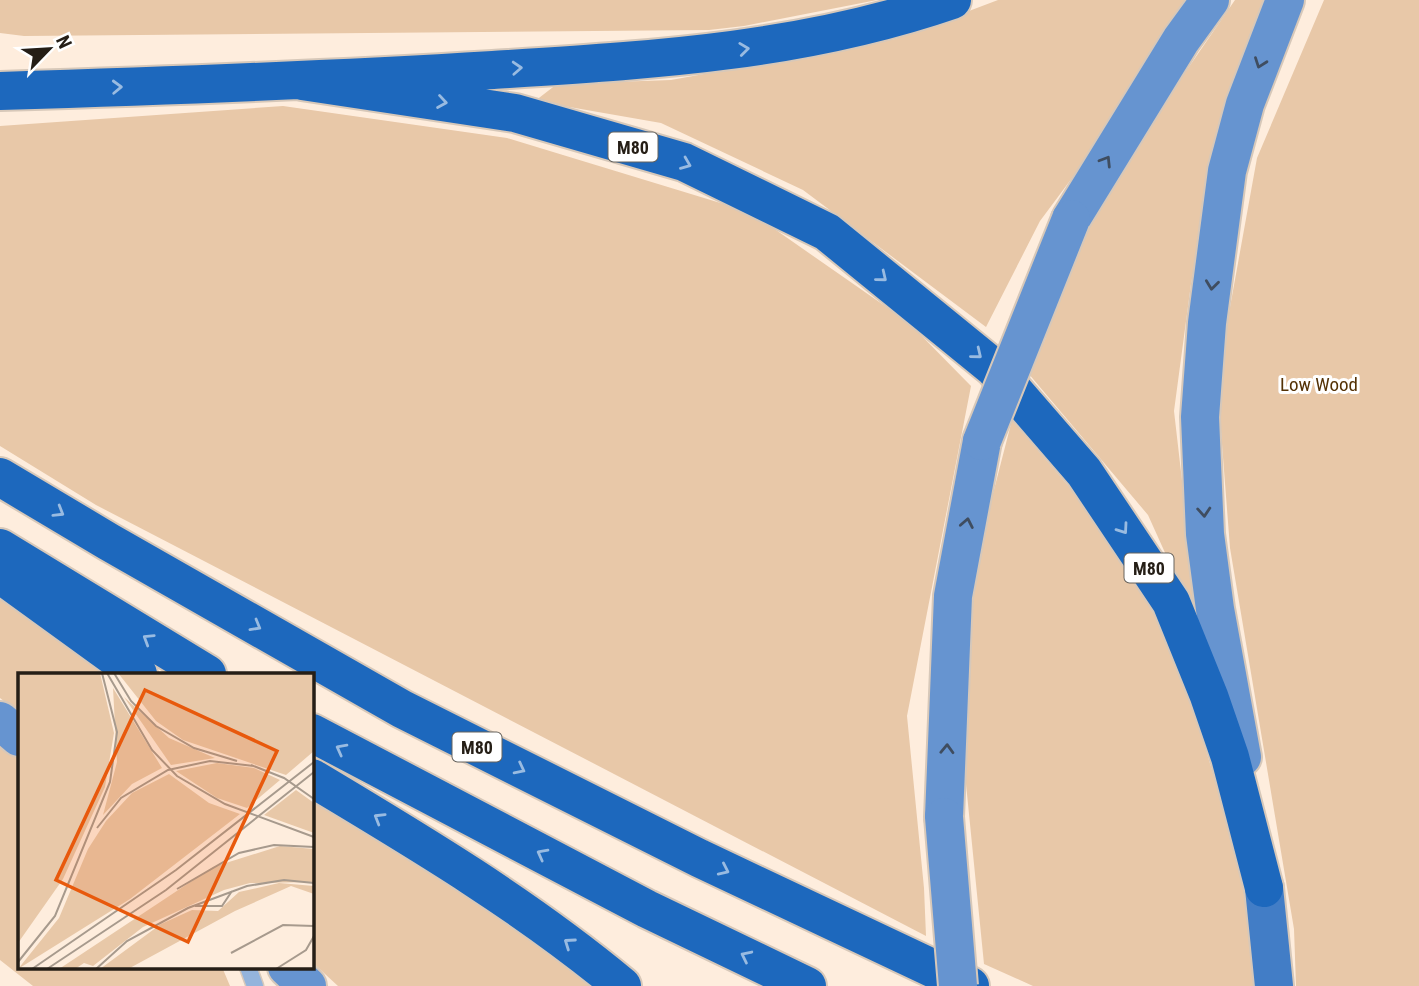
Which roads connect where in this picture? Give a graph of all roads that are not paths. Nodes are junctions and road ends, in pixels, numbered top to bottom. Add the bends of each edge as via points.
1 (952, 0) edge
2 (1210, 0) edge
3 (1285, 0) edge
4 (302, 81) junction
5 (0, 91) edge
6 (0, 477) edge
7 (0, 548) edge
8 (0, 574) edge
9 (137, 673) edge
10 (205, 673) edge
11 (0, 721) edge
12 (313, 734) edge
13 (18, 736) edge
14 (313, 779) edge
15 (1264, 888) junction
16 (248, 968) edge
17 (288, 968) edge
18 (254, 986) edge
19 (307, 986) edge
20 (622, 986) edge
21 (807, 986) edge
22 (958, 986) edge
23 (970, 986) edge
24 (1274, 986) edge

4 -> 1 highway, M80 via 642,61 752,48 864,28
22 -> 2 main road, bridge via 944,817 953,596 982,441 1070,219
3 -> 15 main road via 1245,104 1227,171 1200,417 1205,534 1215,609
5 -> 4 highway, M80
4 -> 15 highway, M80 via 515,113 684,162 827,232 994,368 1084,472 1171,602 1230,757
6 -> 23 highway, M80 via 402,709 699,858
10 -> 7 highway
8 - 9 highway
11 - 13 main road
21 -> 12 highway via 647,909
20 -> 14 highway via 578,949 438,853
15 - 24 main road
16 - 18 lane
17 - 19 main road

